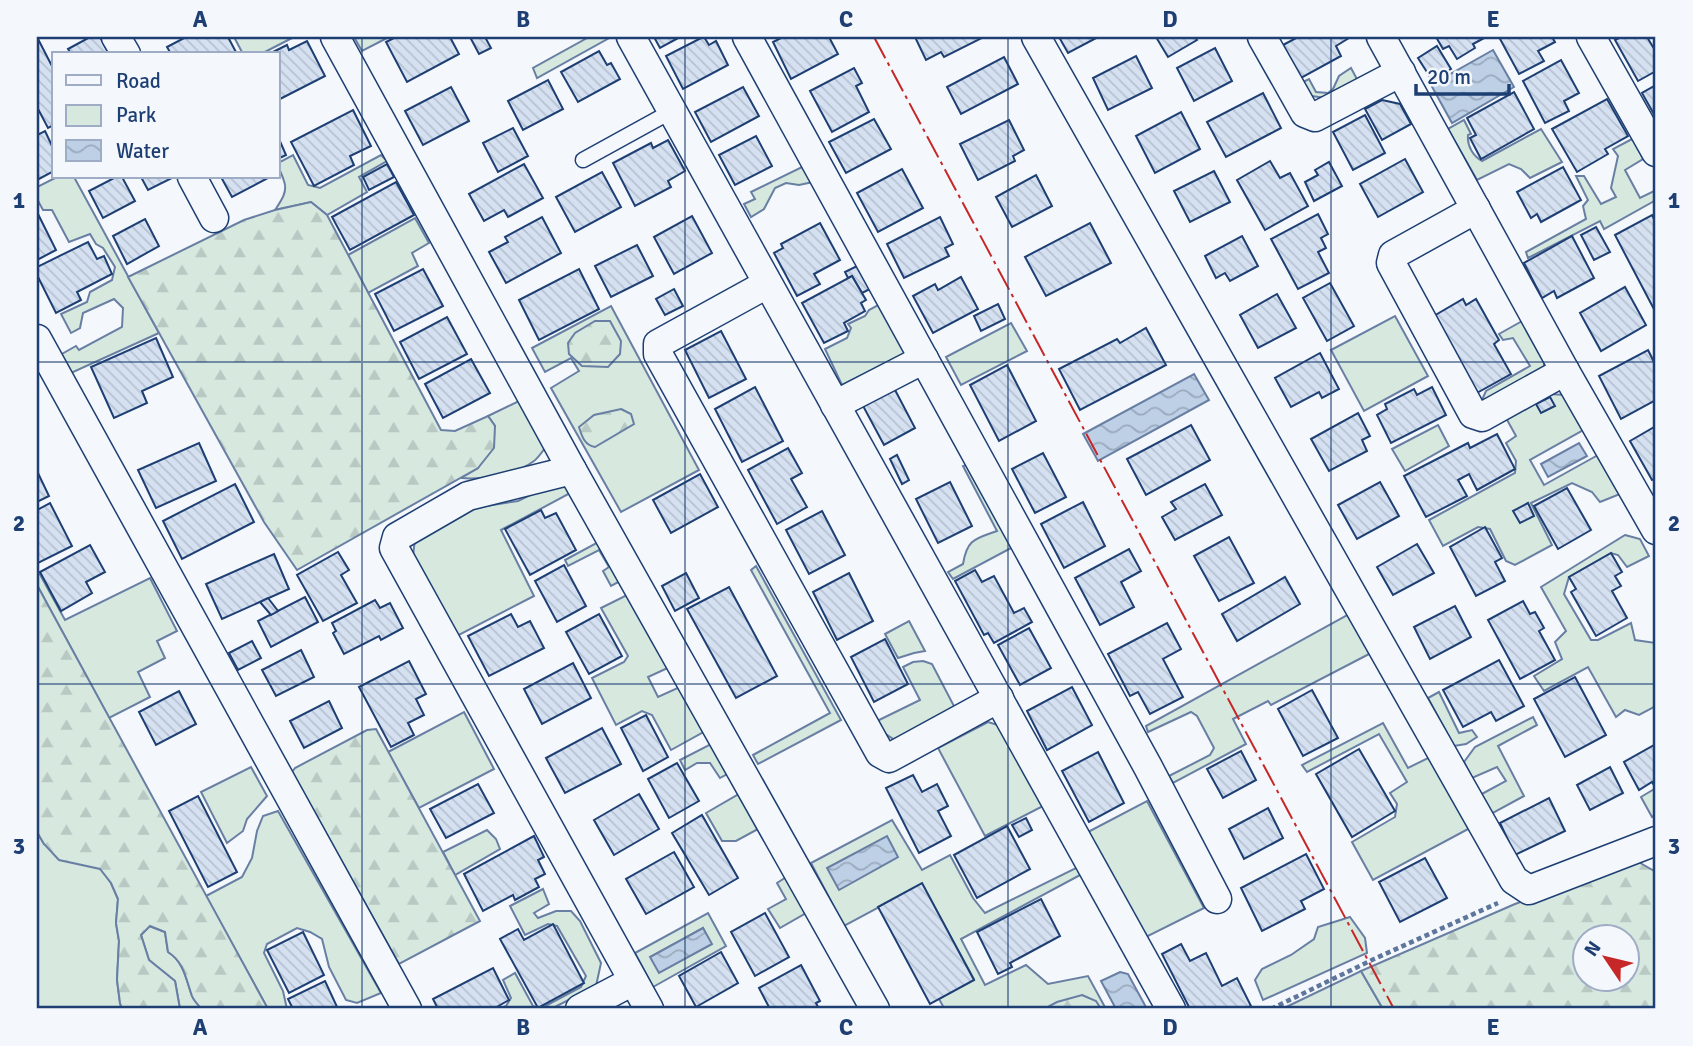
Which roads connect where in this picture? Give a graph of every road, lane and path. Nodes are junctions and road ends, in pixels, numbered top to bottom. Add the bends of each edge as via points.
1 (335, 37) edge
2 (631, 37) edge
3 (747, 37) edge
4 (1036, 37) edge
5 (1262, 37) edge
6 (1381, 37) edge
7 (1591, 37) edge
8 (1401, 72) junction
9 (672, 111) junction
10 (1656, 152) edge
11 (583, 160) dead end
12 (193, 178) edge
13 (1476, 209) junction
14 (214, 218) dead end
15 (767, 284) junction
16 (37, 339) edge
17 (924, 359) junction
18 (1565, 371) junction
19 (835, 405) junction
20 (572, 470) junction
21 (1656, 530) edge
22 (999, 698) junction
23 (1654, 845) edge
24 (1529, 890) junction
25 (1217, 899) dead end
26 (634, 981) junction
27 (407, 1009) edge
28 (580, 1009) edge
29 (649, 1009) edge
30 (875, 1009) edge
31 (1171, 1009) edge
32 (1271, 1009) edge

1 - 20 street
2 - 9 street
3 - 17 street
4 - 24 street via 1514,880
5 - 8 street via 1305,113 1315,117
6 - 8 street
7 - 10 street
8 - 13 street
9 - 11 lane
9 - 15 street
12 - 14 street
13 - 18 street
13 - 18 street via 1394,255 1391,263 1467,402 1474,414 1482,417
15 - 19 street
15 - 22 street via 658,344 658,354 880,753 889,758
16 - 27 street
17 - 19 street
17 - 25 street
18 - 21 street
19 - 22 street
20 - 26 street via 468,496 397,537 394,548
20 - 30 street
22 - 31 street
23 - 24 street
24 - 32 path
26 - 28 street
26 - 29 street

